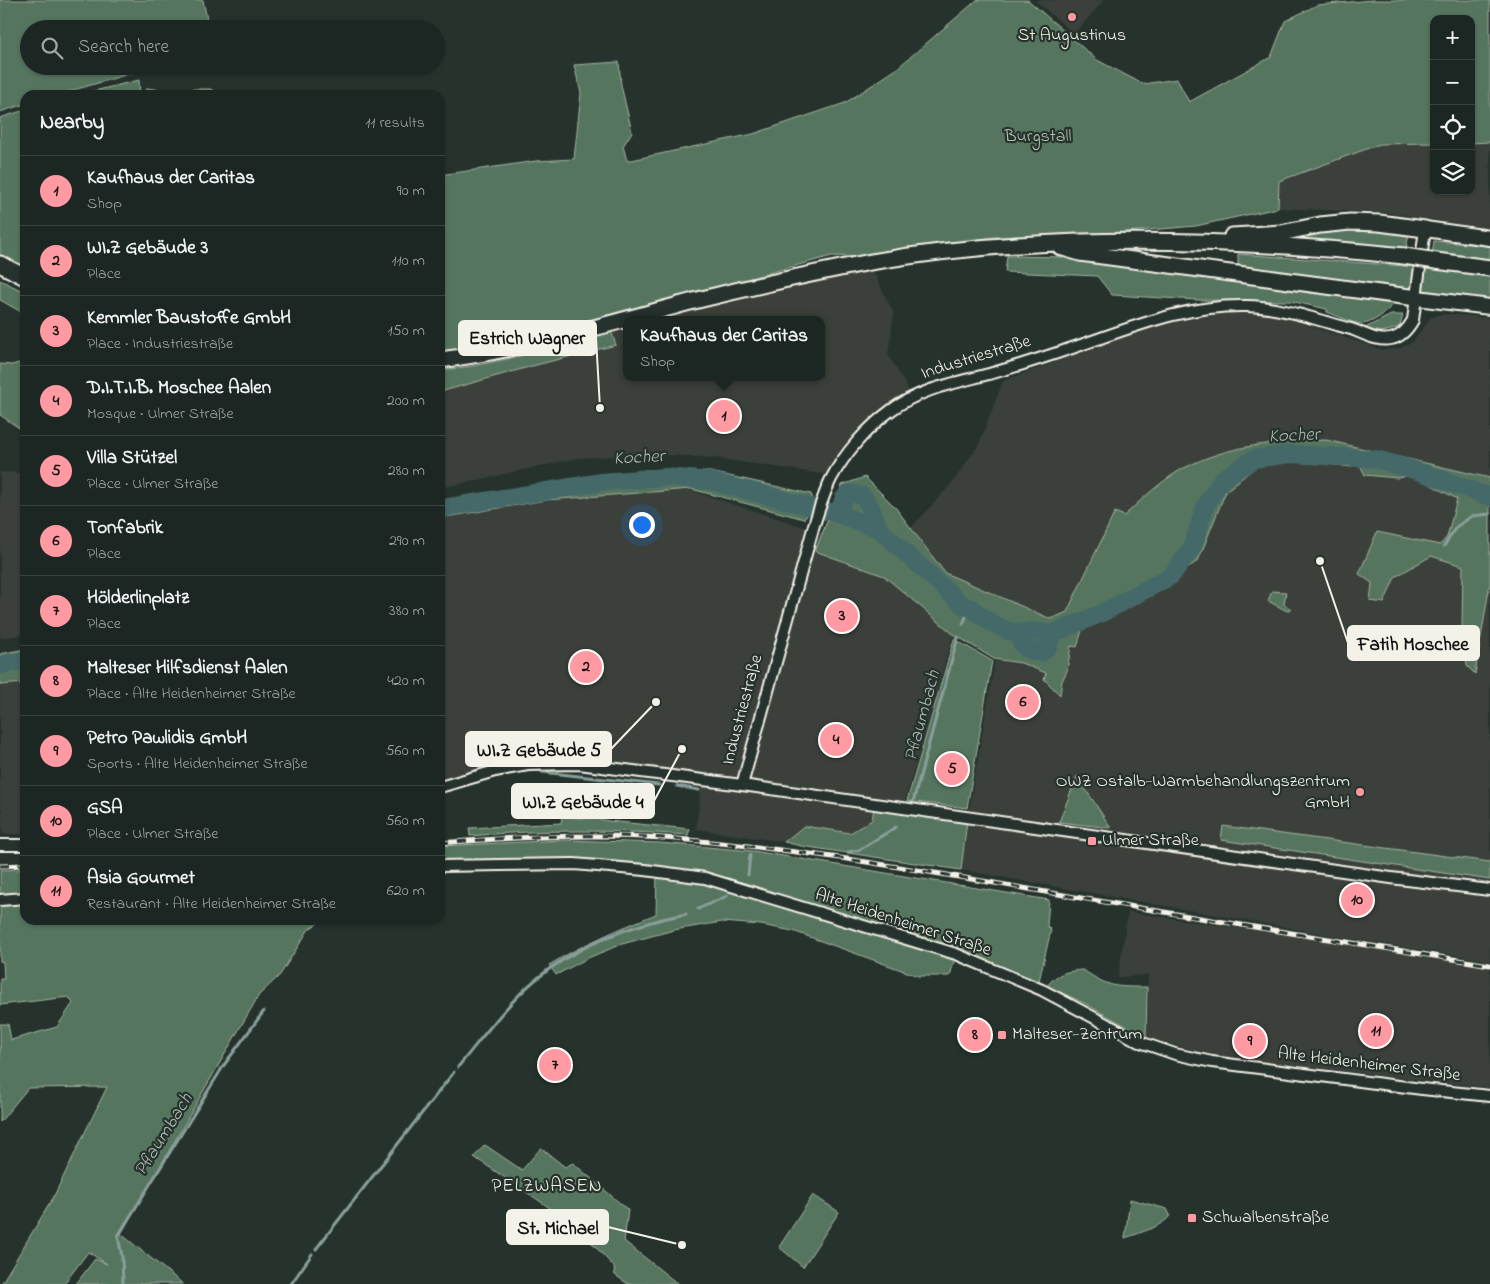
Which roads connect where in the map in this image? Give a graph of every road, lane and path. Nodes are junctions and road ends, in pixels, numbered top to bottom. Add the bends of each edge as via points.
1 (1425, 229) junction
2 (1490, 238) edge
3 (1169, 241) junction
4 (1047, 243) junction
5 (0, 264) edge
6 (1490, 268) edge
7 (20, 274) edge
8 (1417, 298) junction
9 (1490, 307) edge
10 (640, 316) edge
11 (623, 320) edge
12 (445, 359) edge
13 (742, 785) junction
14 (445, 786) edge
15 (0, 845) edge
16 (20, 845) edge
17 (445, 866) edge
18 (1490, 890) edge
19 (20, 898) edge
20 (0, 900) edge
21 (1490, 1096) edge

1 - 2 main road
1 - 3 highway via 1350,222 1281,233
1 - 8 street, Industriestraße
3 - 4 highway
3 - 6 highway, bridge via 1365,252
4 - 8 highway via 1080,253
4 - 10 highway via 940,251 870,262 781,280
5 - 7 highway
8 - 9 main road
8 - 13 street, Industriestraße via 1409,327 1391,339 1383,340 1286,312 1248,306 1208,308 1140,324 1054,354 941,385 890,410 847,455 831,479 822,501
11 - 12 highway via 504,350
13 - 14 street via 580,764 544,764 495,771
13 - 18 street
15 - 16 street
17 - 21 street, Alte Heidenheimer Straße via 574,864 705,878 956,954 1042,990 1140,1042 1175,1054 1231,1064
19 - 20 street

